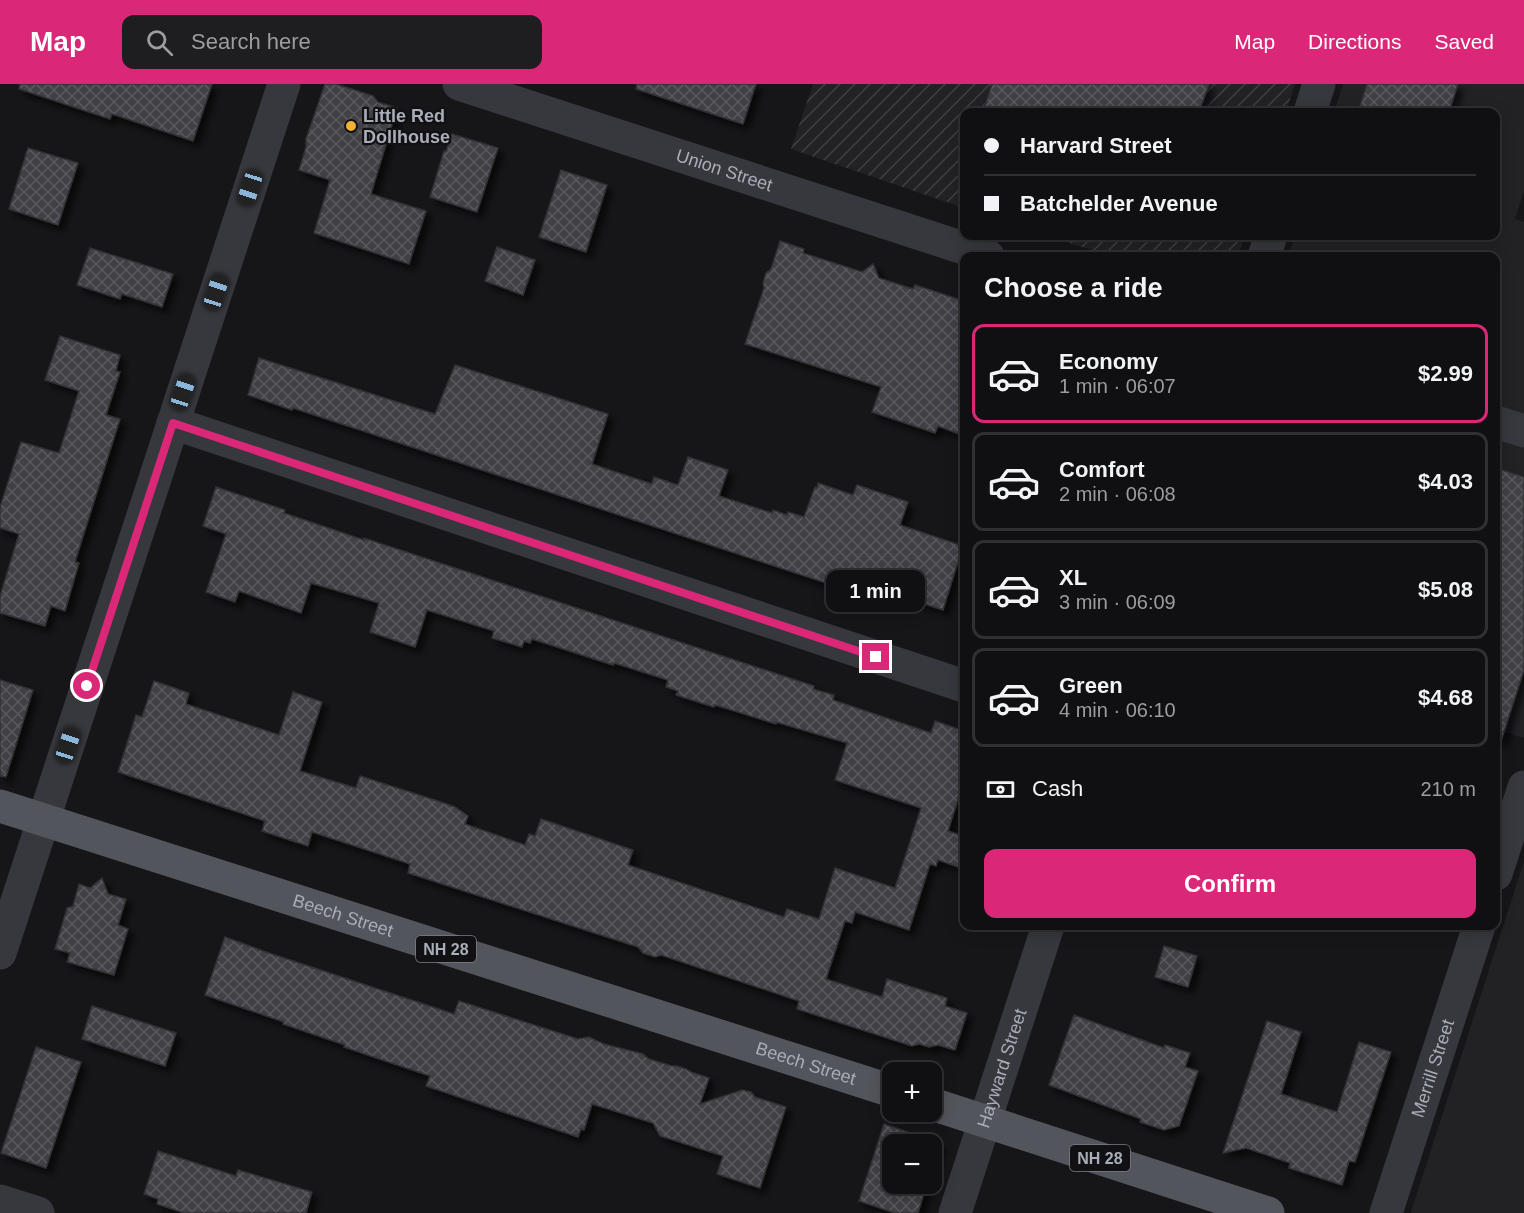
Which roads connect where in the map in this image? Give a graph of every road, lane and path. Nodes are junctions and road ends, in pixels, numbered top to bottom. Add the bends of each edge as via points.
1 (284, 84) edge
2 (459, 84) edge
3 (1319, 84) edge
4 (1311, 108) edge
5 (976, 252) edge
6 (173, 423) junction
7 (1500, 423) edge
8 (1524, 431) edge
9 (960, 685) edge
10 (1524, 787) edge
11 (0, 806) edge
12 (44, 820) junction
13 (1500, 862) edge
14 (1047, 930) edge
15 (1478, 930) edge
16 (0, 952) edge
17 (882, 1088) edge
18 (942, 1107) edge
19 (985, 1121) junction
20 (0, 1201) edge
21 (38, 1213) edge
22 (955, 1213) edge
23 (1268, 1213) edge
24 (1386, 1213) edge

1 - 6 street
2 - 5 street, Union Street
3 - 4 street
6 - 9 street
6 - 12 street
7 - 8 street
10 - 13 street
11 - 12 main road, Beech Street / NH 28
12 - 16 street
12 - 17 main road, Beech Street / NH 28
14 - 19 street, Hayward Street
15 - 24 street, Merrill Street
18 - 19 main road, NH 28
19 - 22 street, Hayward Street
19 - 23 main road, NH 28
20 - 21 street

